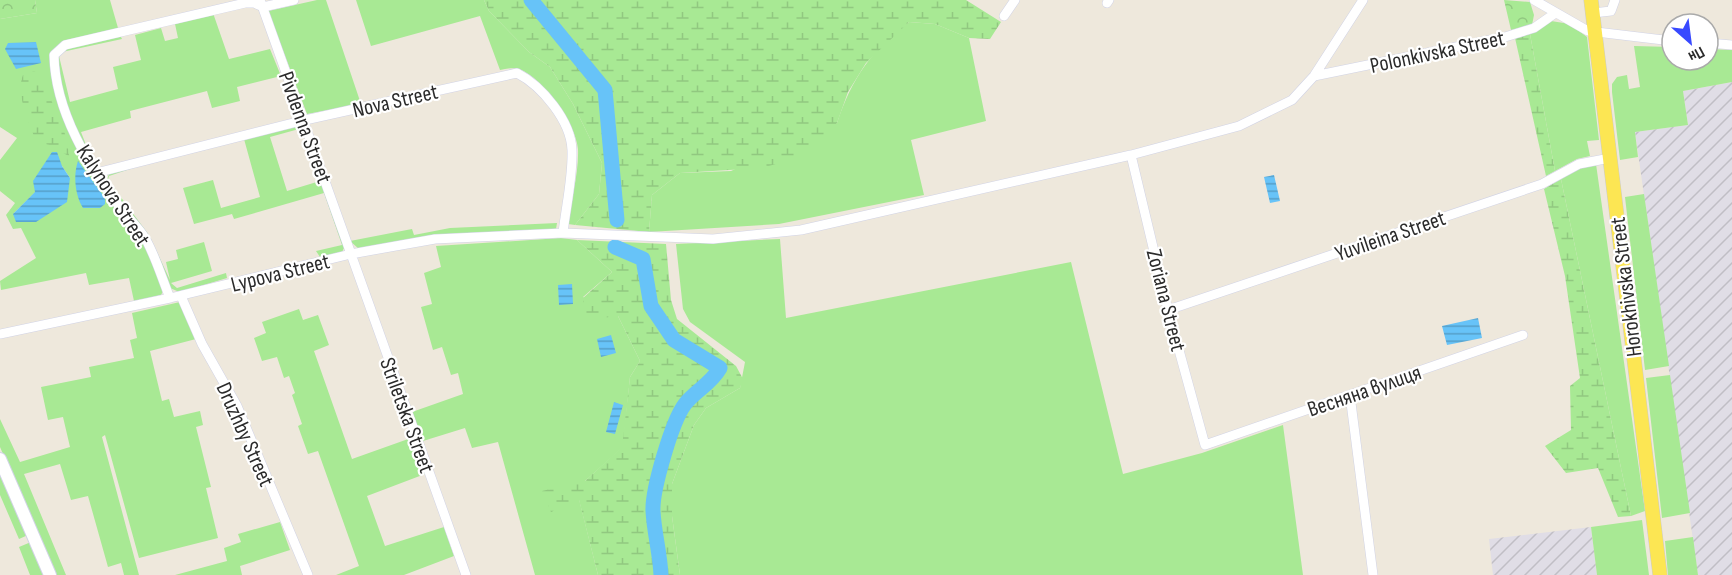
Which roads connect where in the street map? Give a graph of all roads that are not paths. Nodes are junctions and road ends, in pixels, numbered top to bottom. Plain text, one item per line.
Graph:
1 (294, 0) edge
2 (1015, 0) edge
3 (1363, 0) edge
4 (1534, 0) edge
5 (1615, 0) edge
6 (262, 4) edge
7 (1592, 6) edge
8 (1554, 14) junction
9 (1004, 16) dead end
10 (1595, 32) junction
11 (1660, 40) edge
12 (1314, 76) junction
13 (304, 120) junction
14 (1131, 155) junction
15 (1610, 158) junction
16 (96, 173) junction
17 (562, 233) junction
18 (351, 254) junction
19 (181, 296) junction
20 (170, 298) junction
21 (1168, 310) junction
22 (0, 334) edge
23 (1523, 335) dead end
24 (1350, 395) junction
25 (1205, 445) joint
26 (0, 459) edge
27 (50, 575) edge
28 (308, 575) edge
29 (466, 575) edge
30 (1373, 575) edge
31 (1660, 575) edge

1 - 6 street, Kalynova Street
2 - 9 street
3 - 12 street, Lypova Street
4 - 8 street
5 - 7 street
6 - 13 street, Pivdenna Street
6 - 16 street, Kalynova Street
7 - 10 main road, Horokhivska Street
8 - 10 street
8 - 12 street, Polonkivska Street
10 - 11 street
10 - 15 main road, Horokhivska Street
12 - 14 street, Lypova Street
13 - 16 street, Nova Street
13 - 17 street, Nova Street
13 - 18 street, Pivdenna Street
14 - 17 street, Lypova Street
14 - 21 street, Zoriana Street
15 - 21 street, Yuvileina Street
15 - 31 main road, Horokhivska Street
16 - 20 street, Kalynova Street
17 - 18 street, Lypova Street
18 - 19 street, Lypova Street
18 - 29 street, Striletska Street
19 - 20 street, Lypova Street
19 - 28 street, Druzhby Street
20 - 22 street, Lypova Street
21 - 25 street, Zoriana Street
23 - 24 street, Весняна вулиця
24 - 25 street, Весняна вулиця
24 - 30 street
26 - 27 main road

